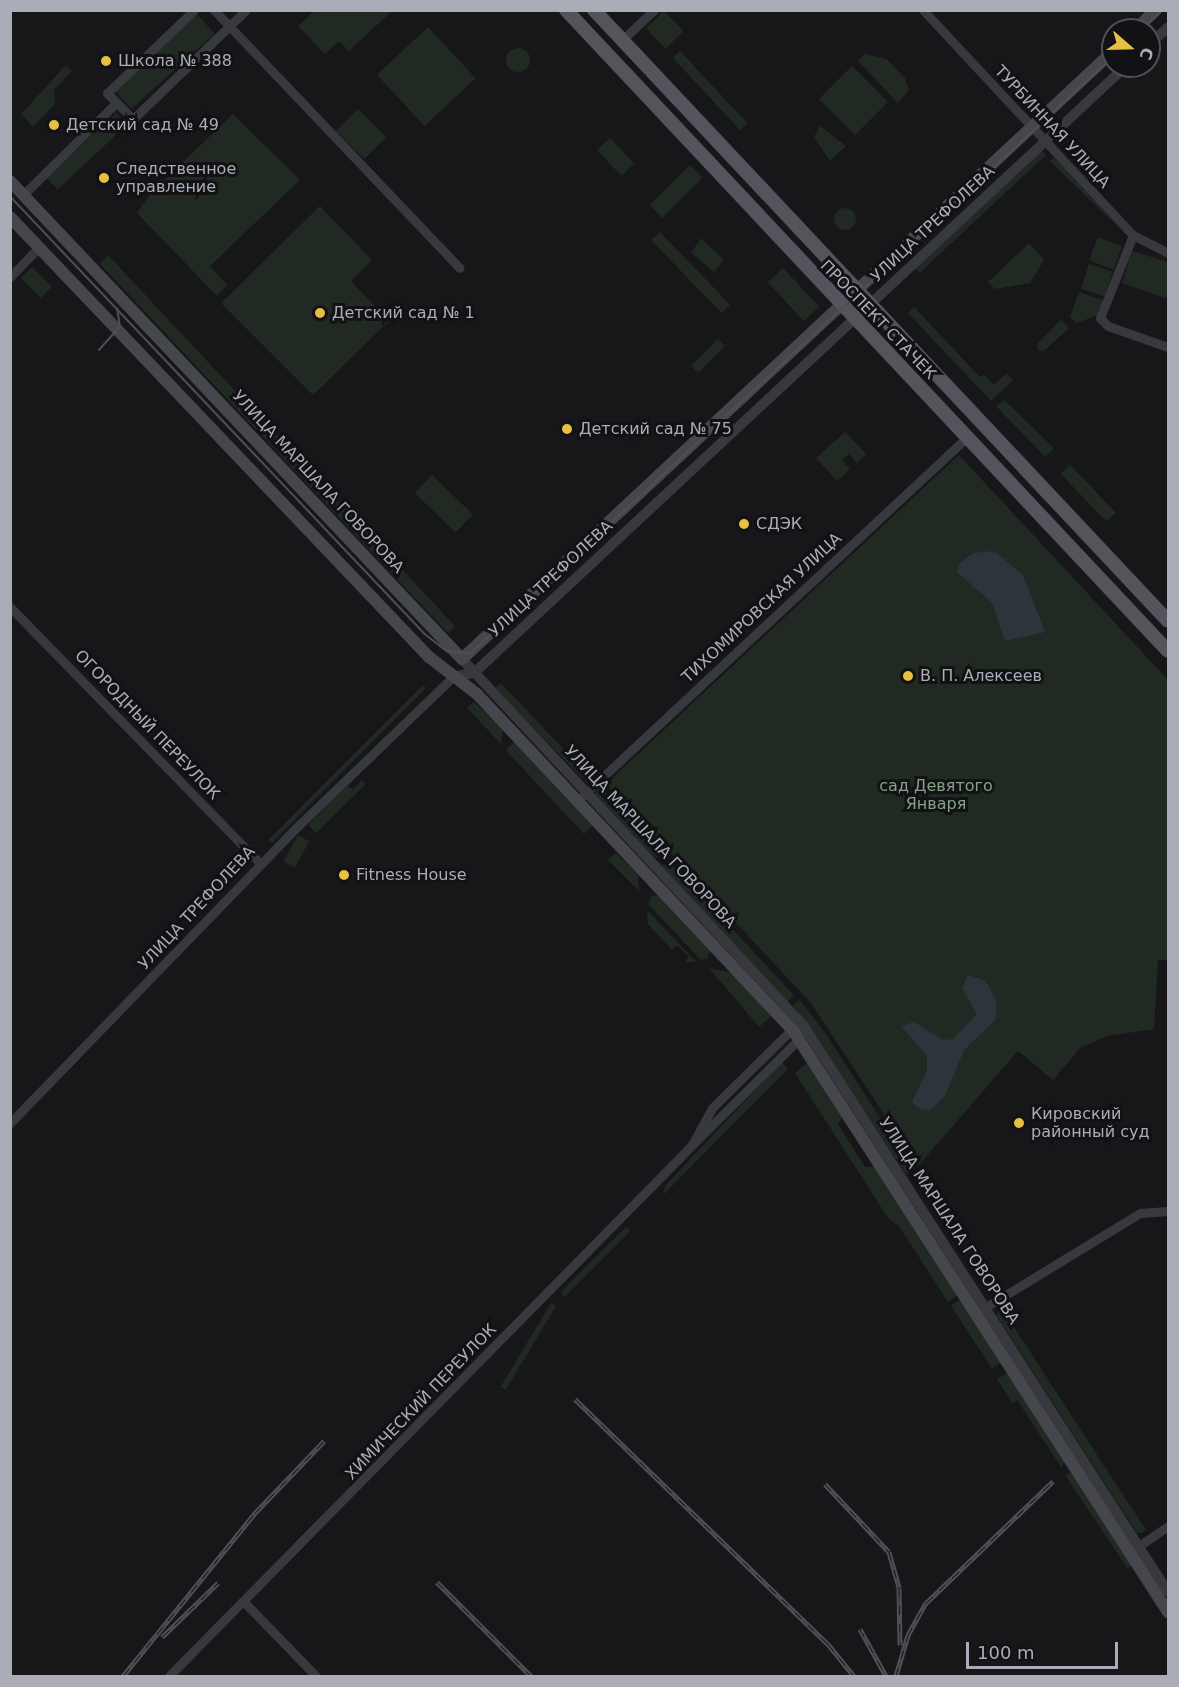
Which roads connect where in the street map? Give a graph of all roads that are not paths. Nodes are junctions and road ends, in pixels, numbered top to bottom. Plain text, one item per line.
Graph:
1 (194, 10) edge
2 (214, 10) edge
3 (246, 10) edge
4 (566, 10) edge
5 (594, 10) edge
6 (654, 10) edge
7 (923, 10) edge
8 (230, 26) junction
9 (622, 40) junction
10 (1101, 62) edge
11 (1113, 78) edge
12 (116, 102) junction
13 (1031, 127) junction
14 (1045, 142) junction
15 (10, 181) edge
16 (23, 195) junction
17 (10, 217) edge
18 (1133, 235) junction
19 (39, 247) junction
20 (1168, 253) edge
21 (460, 268) dead end
22 (10, 277) edge
23 (856, 291) junction
24 (840, 306) junction
25 (870, 306) junction
26 (854, 321) junction
27 (1168, 347) edge
28 (966, 438) junction
29 (10, 608) edge
30 (1168, 621) edge
31 (1168, 651) edge
32 (462, 659) junction
33 (474, 673) junction
34 (453, 677) junction
35 (581, 797) junction
36 (261, 864) junction
37 (798, 1031) junction
38 (10, 1124) edge
39 (1168, 1211) edge
40 (981, 1310) junction
41 (1168, 1526) edge
42 (1135, 1549) junction
43 (1168, 1592) edge
44 (244, 1602) junction
45 (1168, 1612) edge
46 (169, 1677) edge
47 (316, 1677) edge

1 - 12 street
2 - 8 street
3 - 8 street
4 - 24 main road, ПРОСПЕКТ СТАЧЕК
5 - 9 main road, ПРОСПЕКТ СТАЧЕК
6 - 9 street
7 - 13 street, ТУРБИННАЯ УЛИЦА
8 - 12 street
8 - 21 street
9 - 23 main road, ПРОСПЕКТ СТАЧЕК
10 - 13 main road, УЛИЦА ТРЕФОЛЕВА
11 - 14 street, УЛИЦА ТРЕФОЛЕВА
12 - 16 street
13 - 14 street, ТУРБИННАЯ УЛИЦА
13 - 23 main road, УЛИЦА ТРЕФОЛЕВА
14 - 18 street, ТУРБИННАЯ УЛИЦА
14 - 25 street, УЛИЦА ТРЕФОЛЕВА
15 - 16 main road, УЛИЦА МАРШАЛА ГОВОРОВА
16 - 32 main road, УЛИЦА МАРШАЛА ГОВОРОВА
17 - 19 main road, УЛИЦА МАРШАЛА ГОВОРОВА
18 - 20 street, ТУРБИННАЯ УЛИЦА
18 - 27 street
19 - 22 street
19 - 34 main road, УЛИЦА МАРШАЛА ГОВОРОВА
23 - 24 main road, УЛИЦА ТРЕФОЛЕВА
23 - 25 main road, ПРОСПЕКТ СТАЧЕК
24 - 26 main road, ПРОСПЕКТ СТАЧЕК
24 - 32 main road, УЛИЦА ТРЕФОЛЕВА
25 - 26 street, УЛИЦА ТРЕФОЛЕВА
25 - 30 main road, ПРОСПЕКТ СТАЧЕК
26 - 28 main road, ПРОСПЕКТ СТАЧЕК
26 - 33 street, УЛИЦА ТРЕФОЛЕВА
28 - 31 main road, ПРОСПЕКТ СТАЧЕК
28 - 35 street, ТИХОМИРОВСКАЯ УЛИЦА
29 - 36 street, ОГОРОДНЫЙ ПЕРЕУЛОК
32 - 33 street, УЛИЦА МАРШАЛА ГОВОРОВА
33 - 34 street
33 - 35 street, УЛИЦА МАРШАЛА ГОВОРОВА
34 - 35 main road, УЛИЦА МАРШАЛА ГОВОРОВА
34 - 36 street, УЛИЦА ТРЕФОЛЕВА
35 - 37 main road, УЛИЦА МАРШАЛА ГОВОРОВА
36 - 38 street, УЛИЦА ТРЕФОЛЕВА
37 - 40 main road, УЛИЦА МАРШАЛА ГОВОРОВА
37 - 44 street, ХИМИЧЕСКИЙ ПЕРЕУЛОК
39 - 40 street
40 - 42 main road, УЛИЦА МАРШАЛА ГОВОРОВА
41 - 42 street
42 - 43 street, УЛИЦА МАРШАЛА ГОВОРОВА
42 - 45 main road, УЛИЦА МАРШАЛА ГОВОРОВА
44 - 46 street, ХИМИЧЕСКИЙ ПЕРЕУЛОК
44 - 47 street

